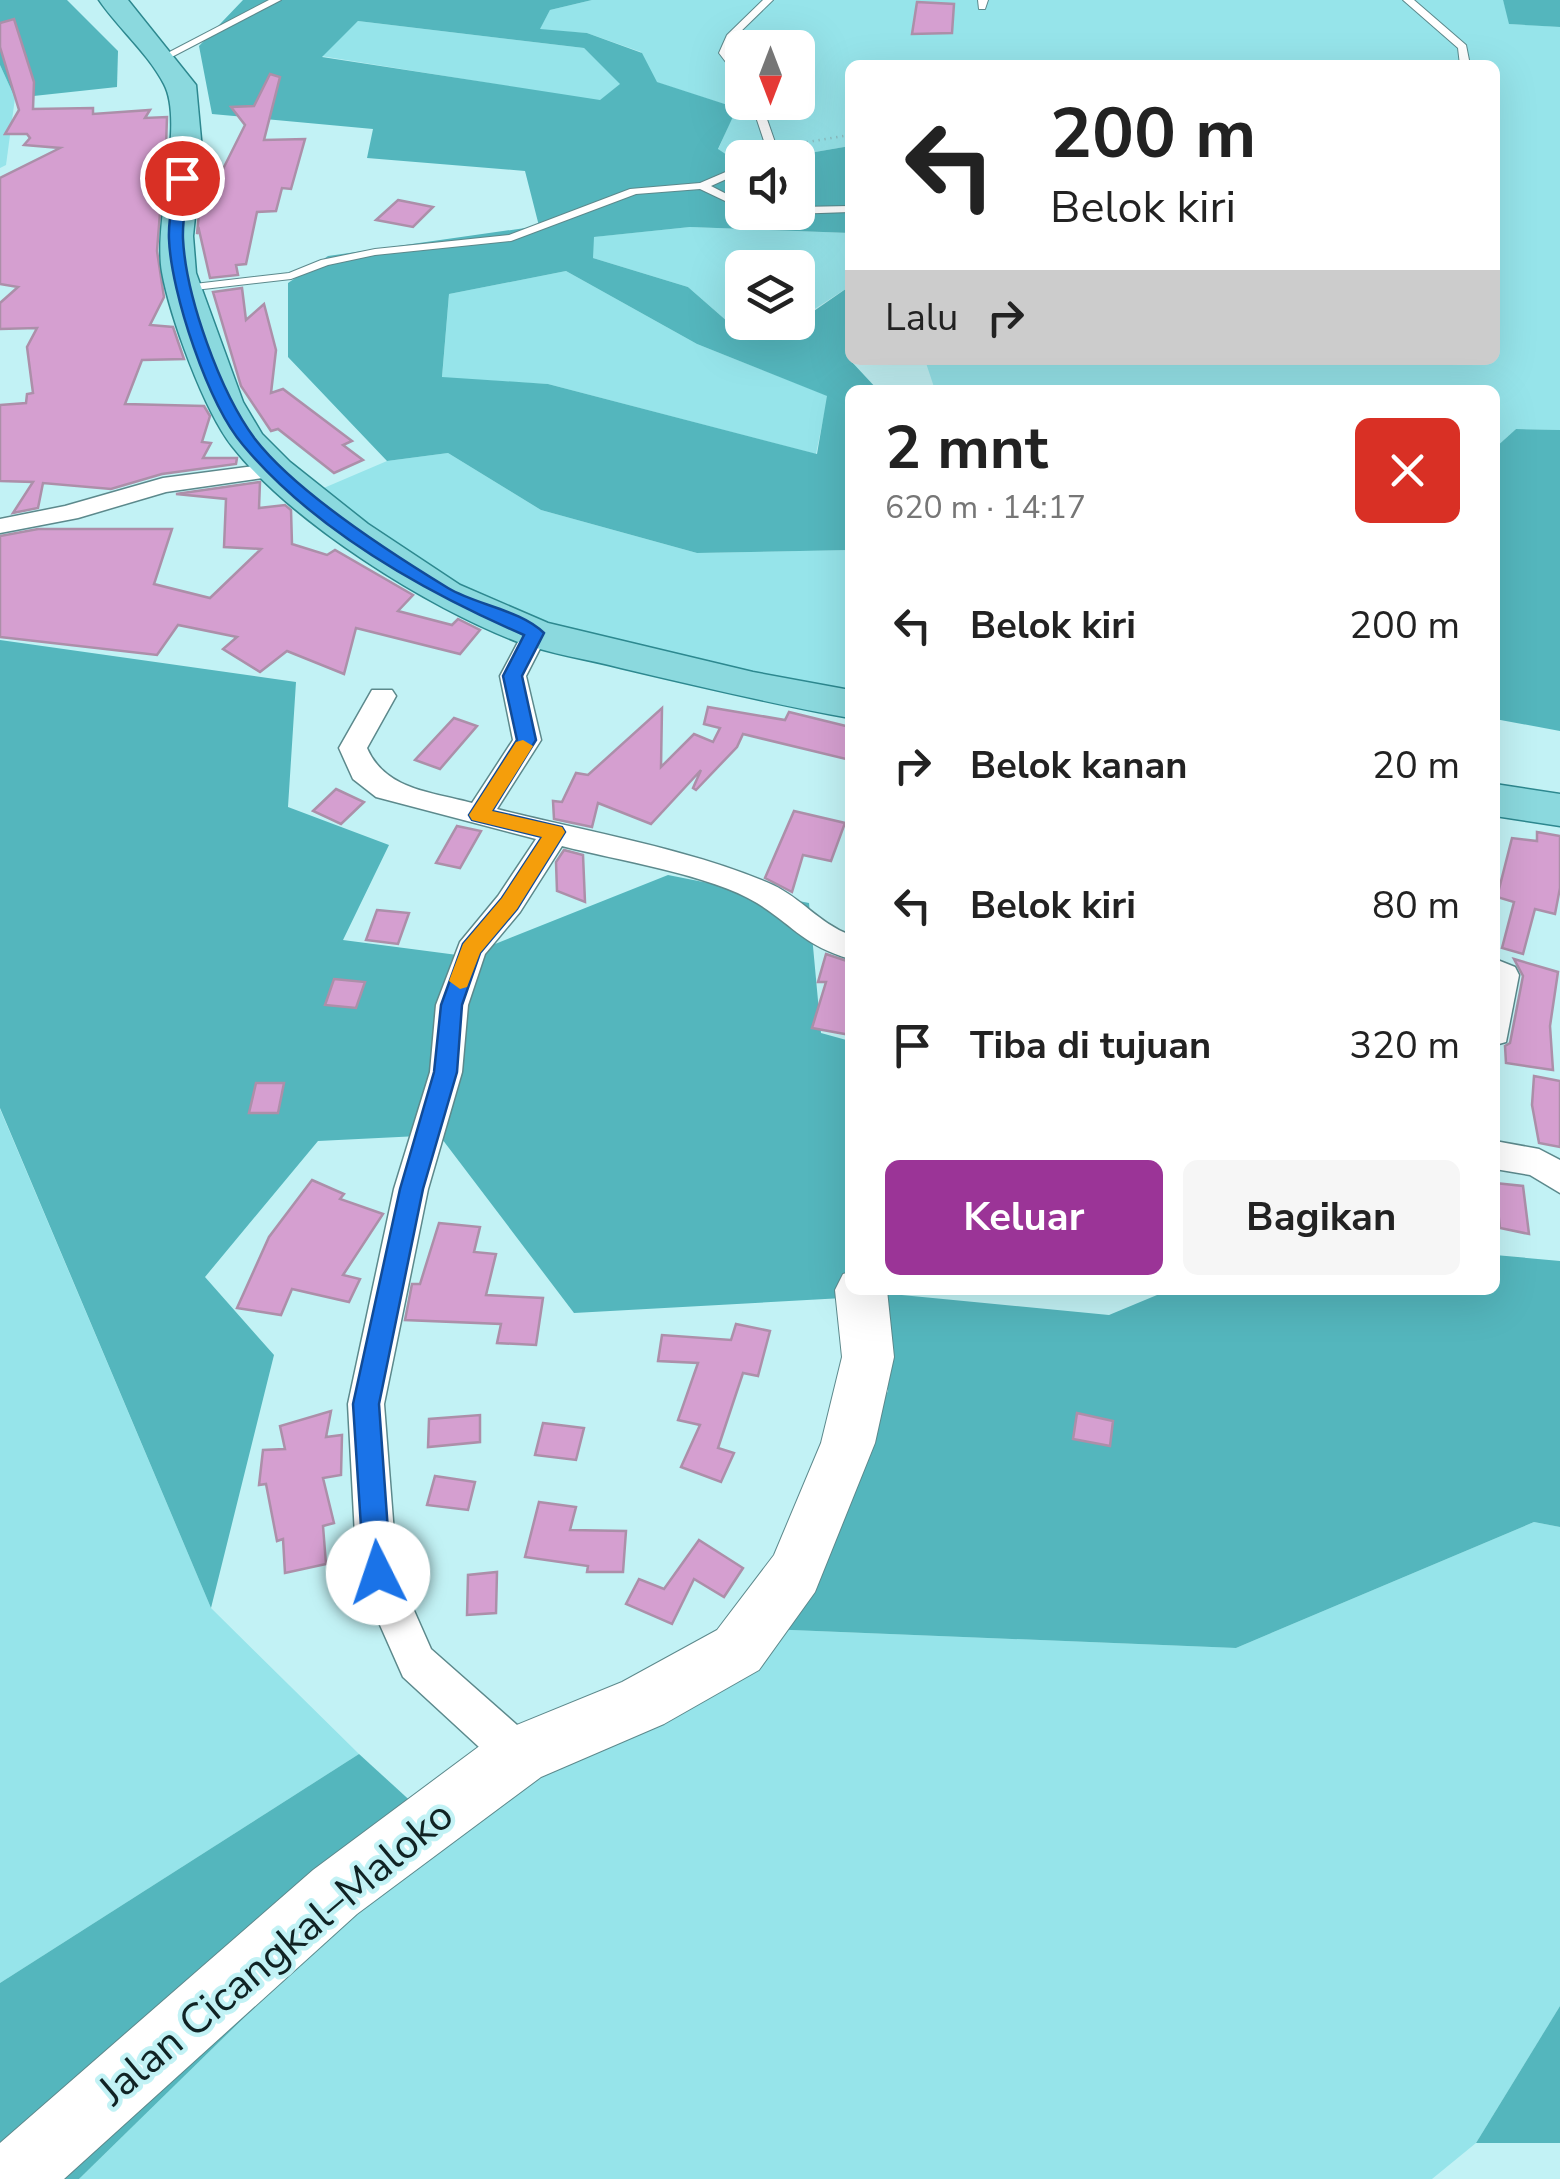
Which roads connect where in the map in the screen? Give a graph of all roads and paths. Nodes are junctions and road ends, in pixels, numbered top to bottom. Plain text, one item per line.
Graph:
1 (112, 0) edge
2 (276, 0) edge
3 (768, 0) edge
4 (1408, 0) edge
5 (737, 30) edge
6 (163, 58) junction
7 (1464, 60) edge
8 (845, 135) edge
9 (815, 140) edge
10 (725, 176) edge
11 (702, 186) junction
12 (725, 198) edge
13 (845, 209) edge
14 (815, 210) edge
15 (186, 288) junction
16 (276, 470) junction
17 (0, 526) edge
18 (535, 633) junction
19 (382, 696) dead end
20 (845, 703) edge
21 (1500, 801) edge
22 (1560, 810) edge
23 (479, 815) junction
24 (555, 832) junction
25 (845, 946) edge
26 (1500, 973) edge
27 (1500, 1001) edge
28 (1500, 1156) edge
29 (1560, 1179) edge
30 (862, 1295) edge
31 (519, 1754) junction
32 (12, 2179) edge

1 - 6 main road
2 - 6 lane
3 - 5 lane
4 - 7 lane
6 - 15 main road
8 - 9 path
10 - 11 lane
11 - 12 lane
11 - 15 lane
13 - 14 lane
15 - 16 main road
16 - 17 street
16 - 18 main road
18 - 20 main road
18 - 23 street
19 - 23 street
21 - 22 main road
23 - 24 street
24 - 25 street
24 - 31 street
26 - 27 street
28 - 29 street
30 - 31 street, Jalan Cicangkal–Maloko
31 - 32 street, Jalan Cicangkal–Maloko

